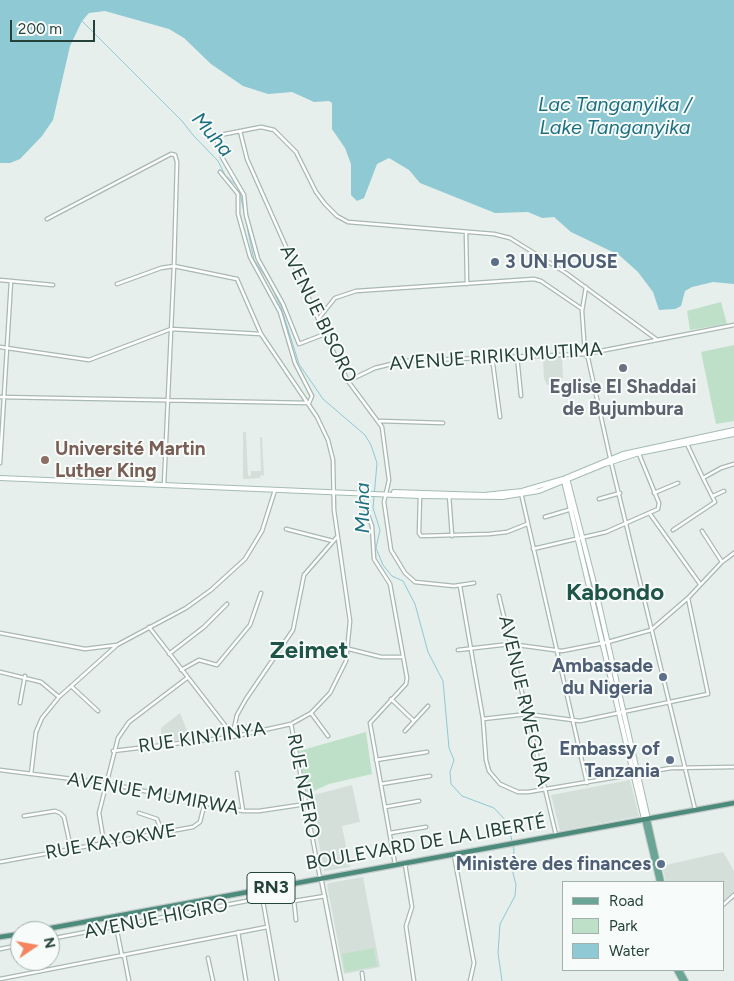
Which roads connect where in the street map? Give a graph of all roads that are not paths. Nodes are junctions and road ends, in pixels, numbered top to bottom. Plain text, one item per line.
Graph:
1 (240, 131) junction
2 (220, 172) dead end
3 (46, 219) dead end
4 (466, 233) junction
5 (174, 266) junction
6 (0, 280) edge
7 (11, 281) junction
8 (118, 284) dead end
9 (467, 284) junction
10 (53, 286) dead end
11 (586, 287) junction
12 (582, 309) junction
13 (318, 319) junction
14 (734, 326) edge
15 (171, 329) junction
16 (261, 334) junction
17 (325, 334) junction
18 (656, 339) junction
19 (0, 346) edge
20 (7, 348) junction
21 (585, 354) junction
22 (517, 356) junction
23 (492, 357) junction
24 (348, 381) junction
25 (521, 396) dead end
26 (0, 397) edge
27 (4, 398) junction
28 (168, 401) junction
29 (309, 403) junction
30 (500, 417) dead end
31 (380, 421) junction
32 (443, 422) dead end
33 (734, 432) edge
34 (686, 442) junction
35 (639, 452) junction
36 (610, 460) junction
37 (0, 463) edge
38 (734, 464) edge
39 (0, 478) edge
40 (703, 478) junction
41 (566, 480) junction
42 (678, 483) dead end
43 (164, 485) junction
44 (275, 490) junction
45 (724, 491) dead end
46 (333, 492) junction
47 (342, 492) junction
48 (371, 493) junction
49 (386, 493) junction
50 (521, 493) junction
51 (620, 493) junction
52 (654, 493) junction
53 (360, 494) junction
54 (420, 495) junction
55 (449, 495) junction
56 (713, 496) junction
57 (599, 499) dead end
58 (574, 509) junction
59 (650, 514) junction
60 (545, 517) dead end
61 (528, 524) junction
62 (627, 524) junction
63 (286, 529) dead end
64 (673, 530) dead end
65 (702, 531) dead end
66 (452, 536) junction
67 (337, 537) junction
68 (581, 539) junction
69 (333, 541) junction
70 (533, 550) junction
71 (734, 552) edge
72 (722, 562) junction
73 (474, 584) dead end
74 (700, 585) junction
75 (460, 586) junction
76 (261, 593) dead end
77 (499, 596) dead end
78 (688, 598) junction
79 (228, 604) dead end
80 (149, 627) junction
81 (651, 630) junction
82 (0, 633) edge
83 (606, 643) junction
84 (510, 644) junction
85 (117, 645) junction
86 (349, 649) junction
87 (470, 649) junction
88 (458, 650) dead end
89 (557, 652) junction
90 (169, 654) junction
91 (403, 656) junction
92 (181, 670) junction
93 (0, 672) edge
94 (25, 676) junction
95 (187, 678) junction
96 (71, 686) junction
97 (59, 698) junction
98 (391, 699) junction
99 (669, 702) junction
100 (20, 703) dead end
101 (428, 706) dead end
102 (98, 711) dead end
103 (621, 712) junction
104 (311, 713) junction
105 (527, 714) junction
106 (483, 719) junction
107 (414, 721) junction
108 (573, 721) junction
109 (291, 724) junction
110 (405, 731) dead end
111 (231, 735) junction
112 (328, 736) dead end
113 (114, 751) junction
114 (427, 752) dead end
115 (376, 760) junction
116 (684, 767) junction
117 (734, 767) edge
118 (0, 770) edge
119 (237, 773) dead end
120 (31, 774) junction
121 (636, 774) junction
122 (430, 776) dead end
123 (587, 782) junction
124 (105, 783) junction
125 (380, 784) junction
126 (545, 791) junction
127 (419, 801) dead end
128 (205, 802) junction
129 (734, 803) edge
130 (306, 804) junction
131 (385, 807) junction
132 (694, 809) junction
133 (243, 811) junction
134 (139, 813) dead end
135 (24, 816) dead end
136 (646, 819) junction
137 (426, 827) dead end
138 (162, 832) junction
139 (390, 833) junction
140 (556, 835) junction
141 (104, 843) junction
142 (71, 850) junction
143 (454, 854) junction
144 (0, 862) edge
145 (404, 862) junction
146 (395, 864) junction
147 (320, 878) junction
148 (660, 881) edge
149 (261, 890) junction
150 (734, 895) edge
151 (325, 896) junction
152 (262, 898) junction
153 (724, 904) edge
154 (296, 920) dead end
155 (60, 926) edge
156 (116, 926) junction
157 (267, 927) junction
158 (238, 932) junction
159 (0, 933) edge
160 (0, 937) edge
161 (60, 937) edge
162 (123, 955) junction
163 (208, 958) dead end
164 (362, 973) dead end
165 (0, 979) edge
166 (129, 981) edge
167 (212, 981) edge
168 (246, 981) edge
169 (277, 981) edge
170 (341, 981) edge
171 (363, 981) edge
172 (414, 981) edge
173 (470, 981) edge

1 - 4 street
1 - 13 street, AVENUE BISORO
1 - 17 street
2 - 29 street
3 - 5 street
4 - 9 street
4 - 11 street
5 - 8 street
5 - 15 street
5 - 16 street
6 - 7 street
7 - 10 street
7 - 20 street
9 - 12 street
9 - 13 street
11 - 12 street
11 - 18 street
12 - 21 street
13 - 17 street, AVENUE BISORO
14 - 18 street, AVENUE RIRIKUMUTIMA
15 - 16 street
15 - 20 street
15 - 28 street
16 - 29 street
17 - 24 street, AVENUE BISORO
18 - 21 street, AVENUE RIRIKUMUTIMA
19 - 20 street
20 - 27 street
21 - 22 street, AVENUE RIRIKUMUTIMA
21 - 36 street
22 - 23 street, AVENUE RIRIKUMUTIMA
22 - 25 street
23 - 24 street, AVENUE RIRIKUMUTIMA
23 - 30 street
24 - 31 street, AVENUE BISORO
26 - 27 street
27 - 28 street
27 - 37 street
28 - 29 street
28 - 43 street
29 - 46 street
31 - 32 street
31 - 49 street, AVENUE BISORO
33 - 34 main road
34 - 35 main road
34 - 40 street
35 - 36 main road
35 - 52 street
36 - 41 main road
36 - 51 street
38 - 40 street
39 - 43 main road
40 - 56 street
41 - 50 main road
41 - 58 main road
42 - 52 street
43 - 44 main road
44 - 46 main road
44 - 80 street
45 - 56 street
46 - 47 main road
46 - 67 street
47 - 48 main road
47 - 53 main road
48 - 49 main road
48 - 53 main road
49 - 54 main road
49 - 75 street, AVENUE BISORO
50 - 55 main road
50 - 61 street
51 - 57 street
51 - 62 street
52 - 59 street
53 - 91 street
54 - 55 main road
54 - 66 street
55 - 66 street
56 - 64 street
58 - 60 street
58 - 68 main road
59 - 62 street
59 - 74 street
61 - 66 street
61 - 70 street
62 - 68 street
62 - 81 street
63 - 69 street
65 - 72 street
67 - 69 street
67 - 86 street
68 - 70 street
68 - 83 main road
69 - 111 street
70 - 89 street
71 - 72 street
72 - 74 street
73 - 75 street, AVENUE BISORO
74 - 78 street
75 - 87 street
76 - 92 street
77 - 84 street, AVENUE RWEGURA
78 - 81 street
78 - 99 street
79 - 90 street
80 - 85 street
80 - 90 street
81 - 83 street
81 - 99 street
82 - 85 street
83 - 89 street
83 - 103 main road
84 - 87 street
84 - 89 street
84 - 105 street, AVENUE RWEGURA
85 - 96 street
86 - 91 street
86 - 104 street
87 - 88 street
87 - 106 street
89 - 108 street
90 - 92 street
91 - 98 street
92 - 95 street
93 - 94 street
94 - 97 street
94 - 100 street
95 - 111 street
95 - 113 street
96 - 97 street
96 - 102 street
97 - 120 street
98 - 107 street
98 - 115 street
99 - 103 street
99 - 116 street
101 - 107 street
103 - 108 street
103 - 121 main road
104 - 109 street, RUE KINYINYA
104 - 112 street
105 - 106 street
105 - 108 street
105 - 126 street, AVENUE RWEGURA
106 - 126 street
107 - 110 street
108 - 123 street
109 - 111 street, RUE KINYINYA
109 - 130 street, RUE NZERO
111 - 113 street, RUE KINYINYA
113 - 124 street
114 - 115 street
115 - 125 street
116 - 117 street
116 - 121 street
116 - 132 street
118 - 120 street, AVENUE MUMIRWA
119 - 133 street
120 - 124 street, AVENUE MUMIRWA
121 - 123 street
121 - 136 main road
122 - 125 street
123 - 126 street
124 - 128 street, AVENUE MUMIRWA
124 - 141 street
125 - 131 street
126 - 140 street, AVENUE RWEGURA
127 - 131 street
128 - 133 street, AVENUE MUMIRWA
128 - 138 street, RUE KAYOKWE
129 - 132 highway, BOULEVARD DE LA LIBERTÉ / RN3
130 - 133 street, AVENUE MUMIRWA
130 - 147 street, RUE NZERO
131 - 139 street
132 - 136 highway, BOULEVARD DE LA LIBERTÉ / RN3
134 - 138 street
135 - 142 street
136 - 140 highway, BOULEVARD DE LA LIBERTÉ / RN3
136 - 148 main road
137 - 139 street
138 - 141 street, RUE KAYOKWE
139 - 146 street
140 - 143 highway, BOULEVARD DE LA LIBERTÉ / RN3
141 - 142 street, RUE KAYOKWE
142 - 144 street, RUE KAYOKWE
143 - 145 highway, BOULEVARD DE LA LIBERTÉ / RN3
143 - 173 street
145 - 146 highway, BOULEVARD DE LA LIBERTÉ / RN3
145 - 172 street
146 - 147 highway, BOULEVARD DE LA LIBERTÉ / RN3
147 - 149 highway, BOULEVARD DE LA LIBERTÉ / RN3
147 - 151 street
149 - 152 street
149 - 155 highway, BOULEVARD DE LA LIBERTÉ / RN3
150 - 153 street
151 - 154 street
151 - 170 street
152 - 156 street, AVENUE HIGIRO
152 - 157 street
156 - 161 street, AVENUE HIGIRO
156 - 162 street
157 - 158 street
157 - 169 street
158 - 162 street
158 - 168 street
159 - 160 street
162 - 165 street
162 - 166 street
163 - 167 street
164 - 171 street

